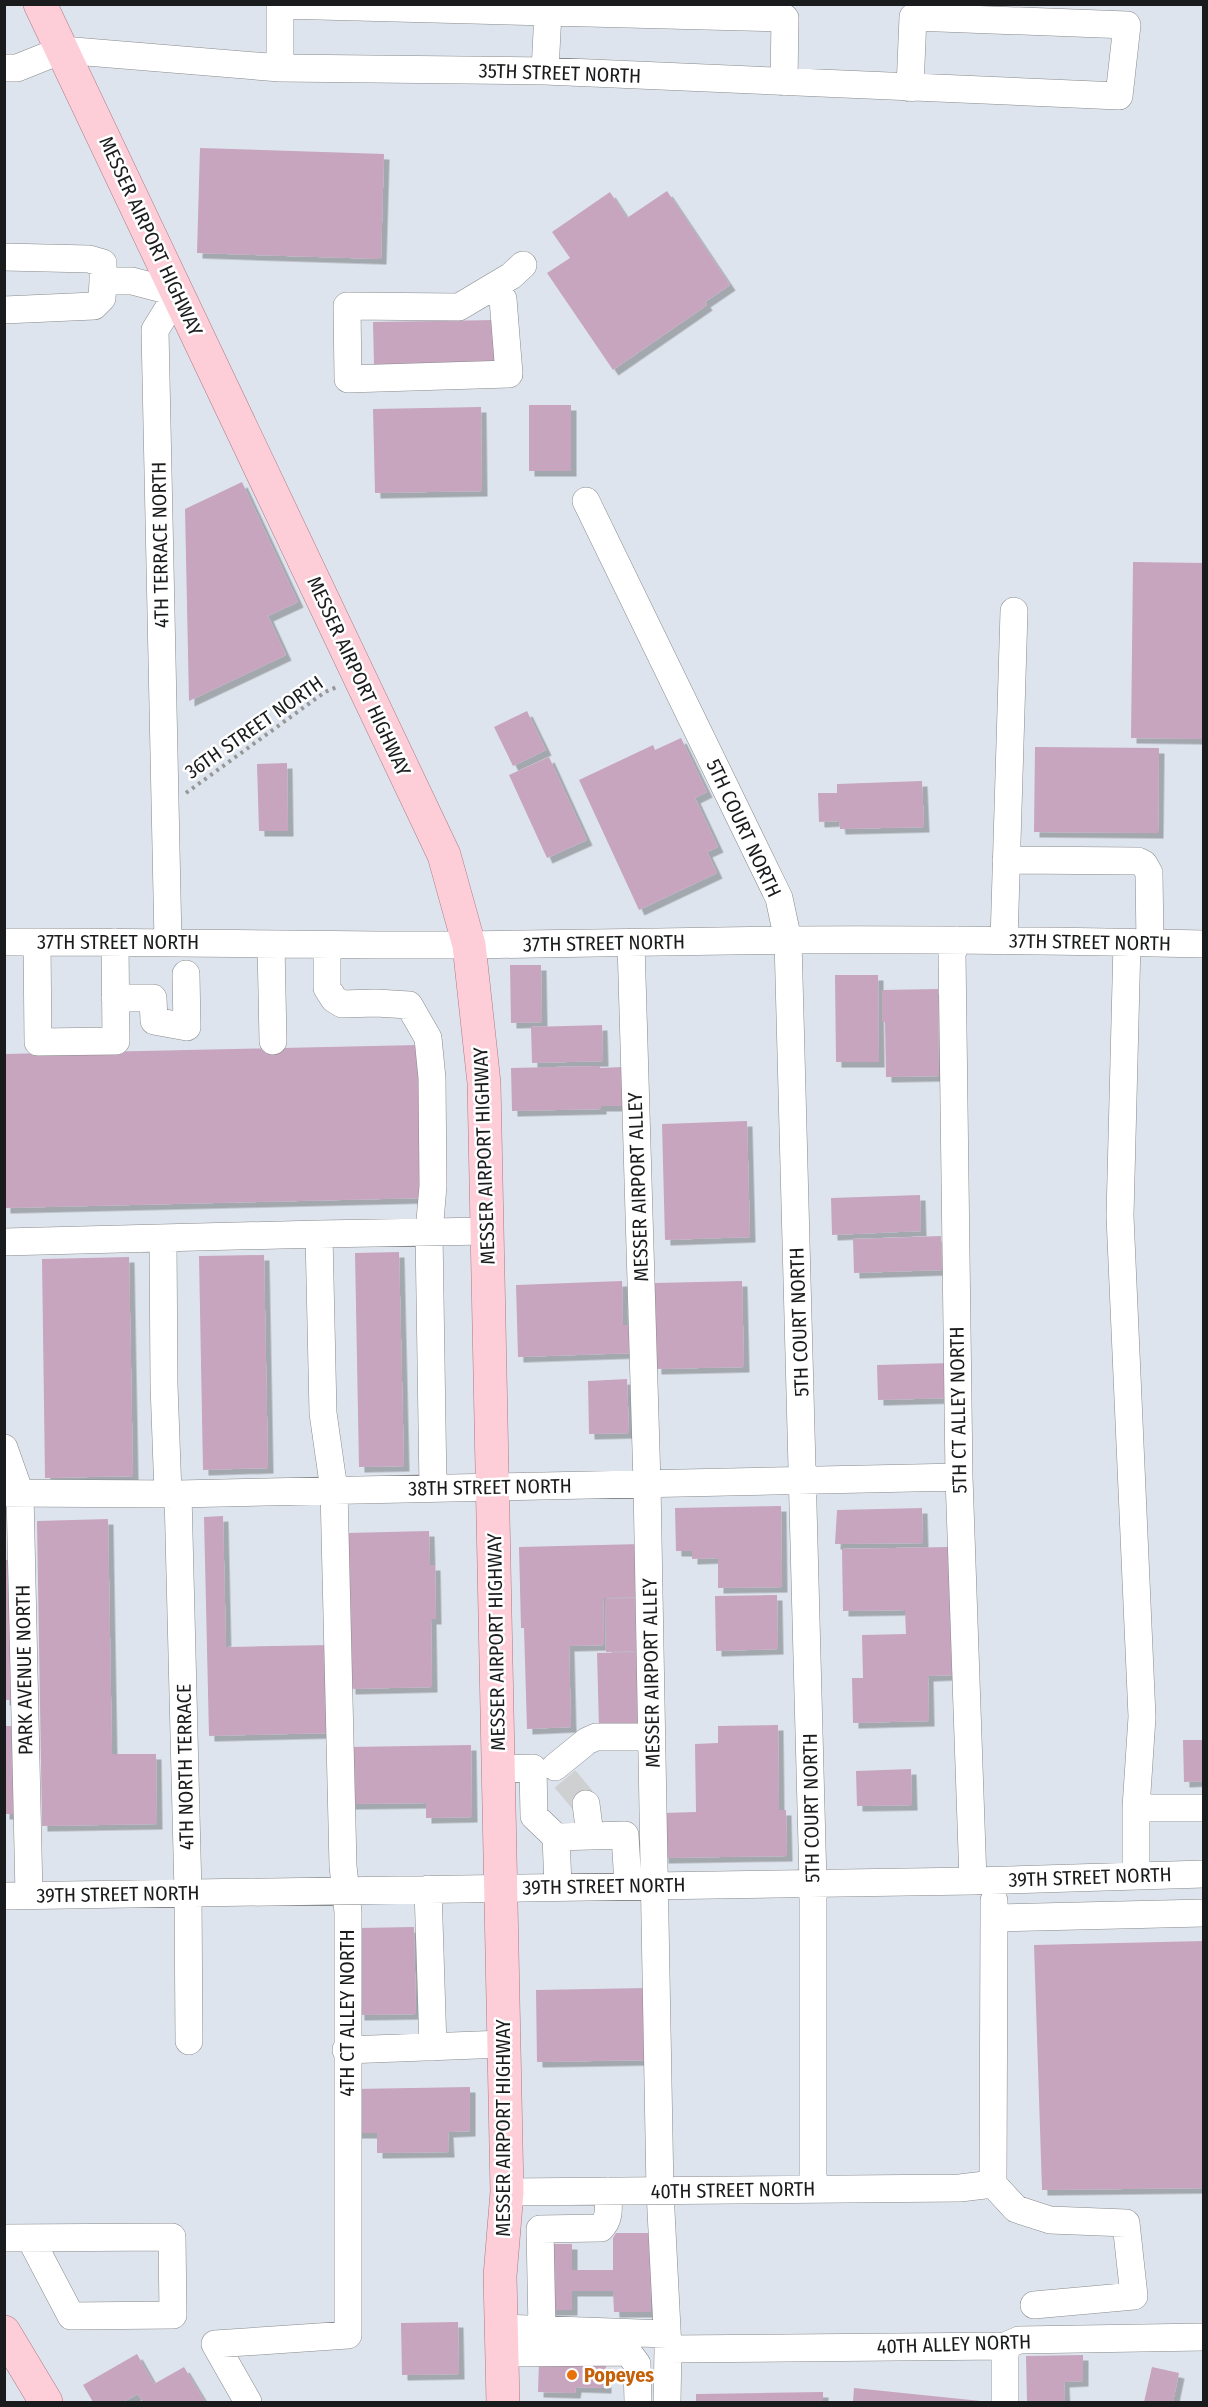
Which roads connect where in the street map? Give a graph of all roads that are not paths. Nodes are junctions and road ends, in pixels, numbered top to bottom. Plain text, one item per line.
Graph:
1 (40, 4) edge
2 (280, 5) edge
3 (548, 12) junction
4 (62, 50) junction
5 (4, 68) edge
6 (280, 68) junction
7 (545, 71) junction
8 (784, 82) junction
9 (910, 88) junction
10 (4, 257) edge
11 (523, 265) dead end
12 (103, 281) junction
13 (495, 285) junction
14 (178, 293) junction
15 (4, 310) edge
16 (586, 501) dead end
17 (1014, 611) dead end
18 (1006, 860) junction
19 (788, 940) junction
20 (957, 940) junction
21 (1004, 941) junction
22 (4, 942) edge
23 (37, 942) junction
24 (115, 942) junction
25 (168, 942) junction
26 (631, 943) junction
27 (1138, 943) junction
28 (271, 944) junction
29 (1203, 944) edge
30 (327, 945) junction
31 (469, 945) junction
32 (186, 974) dead end
33 (115, 998) junction
34 (273, 1041) dead end
35 (487, 1231) junction
36 (429, 1232) junction
37 (319, 1234) junction
38 (163, 1239) junction
39 (4, 1242) edge
40 (4, 1448) edge
41 (959, 1477) junction
42 (803, 1480) junction
43 (647, 1484) junction
44 (492, 1487) junction
45 (433, 1488) junction
46 (334, 1490) junction
47 (12, 1493) edge
48 (173, 1494) junction
49 (652, 1737) junction
50 (499, 1769) junction
51 (551, 1777) junction
52 (1136, 1808) junction
53 (1203, 1808) edge
54 (556, 1837) junction
55 (1203, 1874) edge
56 (1140, 1875) junction
57 (983, 1880) junction
58 (813, 1883) junction
59 (655, 1884) junction
60 (628, 1885) junction
61 (558, 1886) junction
62 (502, 1887) junction
63 (428, 1889) junction
64 (345, 1890) junction
65 (188, 1893) junction
66 (17, 1896) edge
67 (1203, 1913) edge
68 (1145, 1914) junction
69 (994, 1918) junction
70 (189, 2041) dead end
71 (504, 2044) junction
72 (433, 2047) junction
73 (346, 2050) junction
74 (993, 2184) junction
75 (813, 2189) junction
76 (660, 2191) junction
77 (507, 2192) junction
78 (608, 2192) junction
79 (17, 2238) edge
80 (540, 2255) junction
81 (501, 2266) junction
82 (1034, 2305) dead end
83 (542, 2329) junction
84 (4, 2332) edge
85 (1203, 2337) edge
86 (502, 2340) junction
87 (668, 2342) junction
88 (1005, 2346) junction
89 (46, 2403) edge
90 (248, 2403) edge
91 (481, 2403) edge
92 (503, 2403) edge
93 (638, 2403) edge
94 (667, 2403) edge
95 (1005, 2403) edge

1 - 4 main road, MESSER AIRPORT HIGHWAY
2 - 3 street
2 - 6 street
3 - 7 street
3 - 8 street
4 - 5 street, 35TH STREET NORTH
4 - 6 street, 35TH STREET NORTH
4 - 14 main road, MESSER AIRPORT HIGHWAY
6 - 7 street, 35TH STREET NORTH
7 - 8 street, 35TH STREET NORTH
8 - 9 street, 35TH STREET NORTH
9 - 9 street, 35TH STREET NORTH
10 - 12 street
11 - 13 street
12 - 14 street
12 - 15 street
13 - 13 street
14 - 25 street, 4TH TERRACE NORTH
14 - 31 main road, MESSER AIRPORT HIGHWAY
16 - 19 street, 5TH COURT NORTH
17 - 18 street
18 - 21 street
18 - 27 street
19 - 20 street, 37TH STREET NORTH
19 - 26 street, 37TH STREET NORTH
19 - 42 street, 5TH COURT NORTH
20 - 21 street, 37TH STREET NORTH
20 - 41 street, 5TH CT ALLEY NORTH
21 - 27 street, 37TH STREET NORTH
22 - 23 street, 37TH STREET NORTH
23 - 24 street, 37TH STREET NORTH
23 - 33 street
24 - 25 street, 37TH STREET NORTH
24 - 33 street
25 - 28 street, 37TH STREET NORTH
26 - 31 street, 37TH STREET NORTH
26 - 43 street, MESSER AIRPORT ALLEY
27 - 29 street, 37TH STREET NORTH
27 - 52 street
28 - 30 street, 37TH STREET NORTH
28 - 34 street
30 - 31 street, 37TH STREET NORTH
30 - 36 street
31 - 35 main road, MESSER AIRPORT HIGHWAY
32 - 33 street
35 - 36 street
35 - 44 main road, MESSER AIRPORT HIGHWAY
36 - 37 street
36 - 45 street
37 - 38 street
37 - 46 street, 4TH CT ALLEY NORTH
38 - 39 street
38 - 48 street, 4TH NORTH TERRACE
40 - 47 street, PARK AVENUE NORTH
41 - 42 street, 38TH STREET NORTH
41 - 57 street, 5TH CT ALLEY NORTH
42 - 43 street, 38TH STREET NORTH
42 - 58 street, 5TH COURT NORTH
43 - 44 street, 38TH STREET NORTH
43 - 49 street, MESSER AIRPORT ALLEY
44 - 45 street, 38TH STREET NORTH
44 - 50 main road, MESSER AIRPORT HIGHWAY
45 - 46 street, 38TH STREET NORTH
46 - 48 street, 38TH STREET NORTH
46 - 64 street, 4TH CT ALLEY NORTH
47 - 48 street, 38TH STREET NORTH
47 - 66 street, PARK AVENUE NORTH
48 - 65 street, 4TH NORTH TERRACE
49 - 51 street
49 - 59 street, MESSER AIRPORT ALLEY
50 - 51 street
50 - 62 main road, MESSER AIRPORT HIGHWAY
51 - 54 street
52 - 53 street
52 - 56 street
54 - 60 street
54 - 61 street
55 - 56 street, 39TH STREET NORTH
56 - 57 street, 39TH STREET NORTH
56 - 68 street
57 - 58 street, 39TH STREET NORTH
57 - 69 street, 5TH CT ALLEY NORTH
58 - 59 street, 39TH STREET NORTH
58 - 75 street, 5TH COURT NORTH
59 - 60 street, 39TH STREET NORTH
59 - 76 street, MESSER AIRPORT ALLEY
60 - 61 street, 39TH STREET NORTH
61 - 62 street, 39TH STREET NORTH
62 - 63 street, 39TH STREET NORTH
62 - 71 main road, MESSER AIRPORT HIGHWAY
63 - 64 street, 39TH STREET NORTH
63 - 72 street
64 - 65 street, 39TH STREET NORTH
64 - 73 street, 4TH CT ALLEY NORTH
65 - 66 street, 39TH STREET NORTH
65 - 70 street, 4TH NORTH TERRACE
67 - 68 street
68 - 69 street
69 - 74 street, 5TH CT ALLEY NORTH
71 - 72 street
71 - 77 main road, MESSER AIRPORT HIGHWAY
72 - 73 street
73 - 90 street, 4TH CT ALLEY NORTH
74 - 75 street, 40TH STREET NORTH
74 - 82 street
75 - 76 street, 40TH STREET NORTH
76 - 78 street, 40TH STREET NORTH
76 - 87 street, MESSER AIRPORT ALLEY
77 - 78 street, 40TH STREET NORTH
77 - 81 main road, MESSER AIRPORT HIGHWAY
78 - 80 street
79 - 79 street
80 - 81 street
80 - 83 street
81 - 86 main road, MESSER AIRPORT HIGHWAY
81 - 91 main road
83 - 86 street, 40TH ALLEY NORTH
83 - 87 street, 40TH ALLEY NORTH
84 - 89 main road
85 - 88 street, 40TH ALLEY NORTH
86 - 92 main road, MESSER AIRPORT HIGHWAY
86 - 93 street
87 - 88 street, 40TH ALLEY NORTH
87 - 94 street, MESSER AIRPORT ALLEY
88 - 95 street

